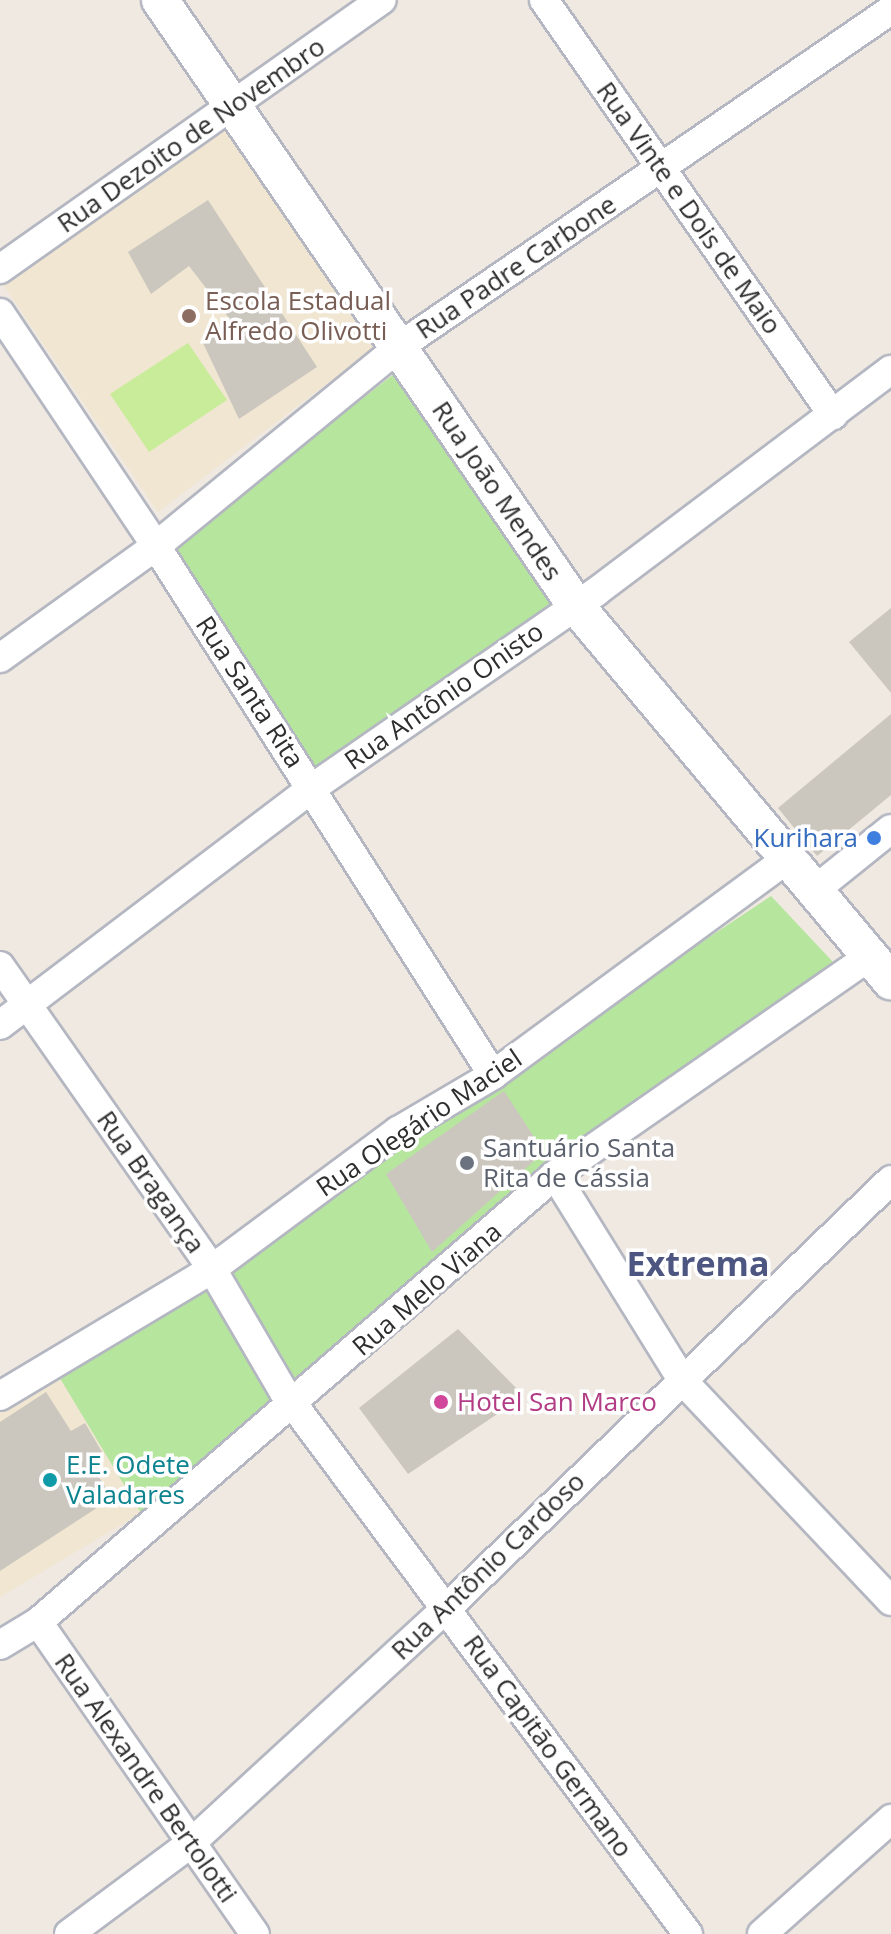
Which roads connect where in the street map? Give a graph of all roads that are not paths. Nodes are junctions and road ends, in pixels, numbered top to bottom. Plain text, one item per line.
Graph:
1 (160, 0) edge
2 (382, 0) edge
3 (544, 0) edge
4 (891, 10) edge
5 (231, 105) junction
6 (662, 168) junction
7 (0, 269) edge
8 (0, 313) edge
9 (400, 346) junction
10 (891, 370) edge
11 (833, 415) junction
12 (156, 546) junction
13 (576, 606) junction
14 (0, 658) edge
15 (312, 788) junction
16 (891, 829) edge
17 (787, 859) junction
18 (815, 890) junction
19 (0, 966) edge
20 (884, 966) edge
21 (30, 1004) junction
22 (0, 1025) edge
23 (493, 1075) junction
24 (555, 1175) junction
25 (891, 1180) edge
26 (212, 1269) junction
27 (682, 1380) junction
28 (0, 1396) edge
29 (294, 1403) junction
30 (891, 1601) edge
31 (448, 1607) junction
32 (38, 1622) junction
33 (0, 1645) edge
34 (891, 1819) edge
35 (191, 1843) junction
36 (69, 1934) edge
37 (255, 1934) edge
38 (688, 1934) edge
39 (762, 1934) edge

1 - 5 street, Rua João Mendes
2 - 5 street, Rua Dezoito de Novembro
3 - 6 street, Rua Vinte e Dois de Maio
4 - 6 street, Rua Padre Carbone
5 - 7 street, Rua Dezoito de Novembro
5 - 9 street, Rua João Mendes
6 - 9 street, Rua Padre Carbone
6 - 11 street, Rua Vinte e Dois de Maio
8 - 12 street, Rua Santa Rita
9 - 12 street, Rua Padre Carbone
9 - 13 street, Rua João Mendes
10 - 11 street, Rua Antônio Onisto
11 - 13 street, Rua Antônio Onisto
12 - 14 street, Rua Padre Carbone
12 - 15 street, Rua Santa Rita
13 - 15 street, Rua Antônio Onisto
13 - 17 street, Rua João Mendes
15 - 21 street, Rua Antônio Onisto
15 - 23 street, Rua Santa Rita
16 - 18 street
17 - 18 street, Rua João Mendes
17 - 23 street, Rua Olegário Maciel
18 - 20 street, Rua João Mendes
19 - 21 street, Rua Bragança
20 - 24 street, Rua Melo Viana
21 - 22 street, Rua Antônio Onisto
21 - 26 street, Rua Bragança
23 - 26 street, Rua Olegário Maciel
24 - 27 street
24 - 29 street, Rua Melo Viana
25 - 27 street, Rua Antônio Cardoso
26 - 28 street, Rua Olegário Maciel
26 - 29 street, Rua Bragança
27 - 30 street
27 - 31 street, Rua Antônio Cardoso
29 - 31 street, Rua Capitão Germano
29 - 32 street, Rua Melo Viana
31 - 35 street, Rua Antônio Cardoso
31 - 38 street, Rua Capitão Germano
32 - 33 street, Rua Melo Viana
32 - 35 street, Rua Alexandre Bertolotti
34 - 39 street
35 - 36 street, Rua Antônio Cardoso
35 - 37 street, Rua Alexandre Bertolotti

